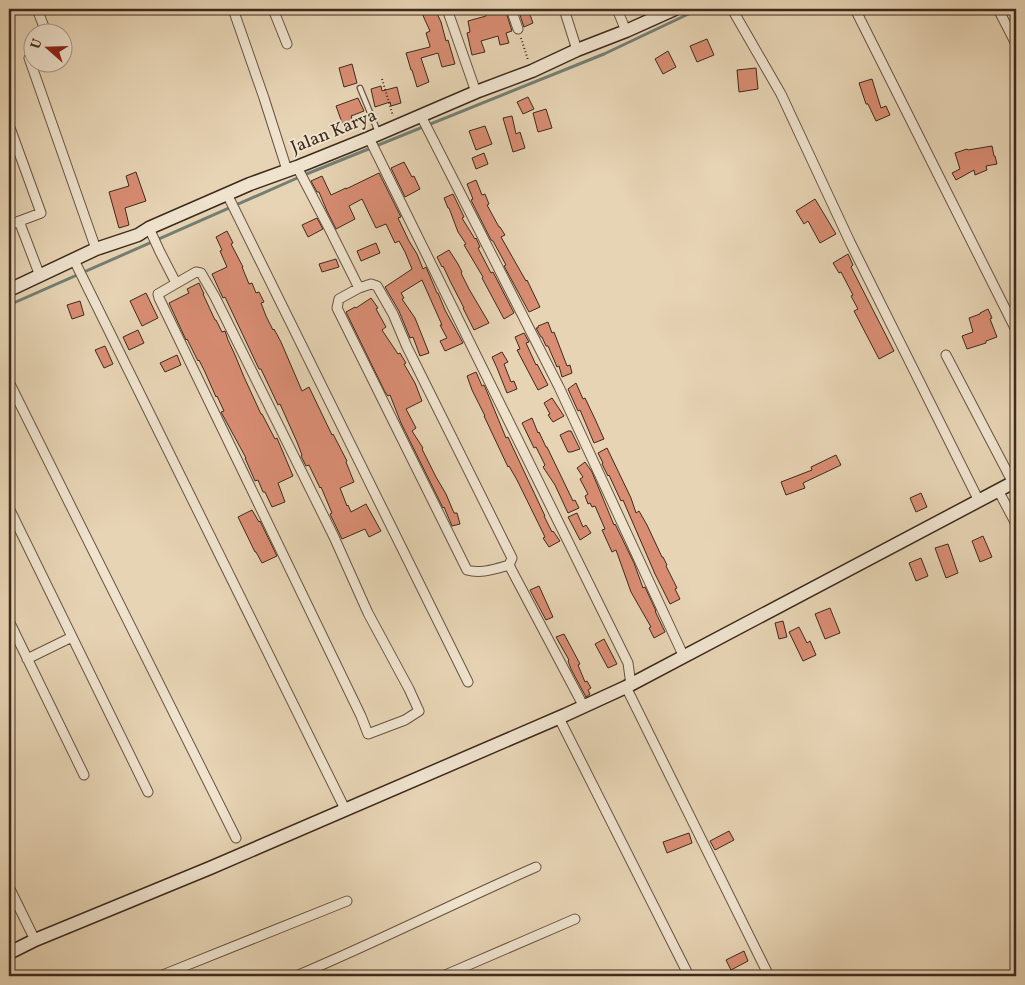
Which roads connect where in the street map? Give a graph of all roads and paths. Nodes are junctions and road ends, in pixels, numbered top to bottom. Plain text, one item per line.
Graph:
1 (37, 9) edge
2 (233, 9) edge
3 (273, 9) edge
4 (447, 9) edge
5 (511, 9) edge
6 (564, 9) edge
7 (617, 9) edge
8 (675, 9) edge
9 (732, 9) edge
10 (855, 9) edge
11 (998, 9) edge
12 (42, 22) edge
13 (518, 29) joint
14 (626, 31) junction
15 (287, 44) dead end
16 (1016, 44) edge
17 (577, 50) junction
18 (532, 70) junction
19 (34, 72) edge
20 (382, 79) dead end
21 (360, 88) dead end
22 (476, 92) junction
23 (422, 119) junction
24 (396, 125) junction
25 (9, 126) edge
26 (373, 138) junction
27 (294, 169) junction
28 (227, 194) junction
29 (19, 221) junction
30 (9, 225) edge
31 (150, 231) junction
32 (96, 249) junction
33 (76, 264) junction
34 (40, 276) junction
35 (176, 283) junction
36 (359, 288) junction
37 (9, 290) edge
38 (1016, 330) edge
39 (946, 355) dead end
40 (9, 382) edge
41 (1014, 482) edge
42 (998, 490) junction
43 (979, 501) junction
44 (9, 508) edge
45 (1016, 524) edge
46 (509, 566) junction
47 (9, 621) edge
48 (72, 637) junction
49 (684, 657) junction
50 (27, 659) junction
51 (468, 682) dead end
52 (628, 686) junction
53 (584, 707) junction
54 (559, 718) junction
55 (84, 775) dead end
56 (148, 792) dead end
57 (345, 809) junction
58 (236, 838) dead end
59 (536, 867) dead end
60 (9, 887) edge
61 (347, 900) dead end
62 (575, 920) dead end
63 (35, 940) junction
64 (9, 953) edge
65 (160, 976) edge
66 (296, 976) edge
67 (443, 976) edge
68 (688, 976) edge
69 (769, 976) edge

1 - 12 street
2 - 27 street
3 - 15 street
4 - 22 street
5 - 13 street
6 - 17 street
7 - 14 street
8 - 14 street, Jalan Karya
9 - 43 street
10 - 38 street
11 - 16 street
13 - 18 path
14 - 17 street, Jalan Karya
17 - 18 street, Jalan Karya
18 - 22 street, Jalan Karya
19 - 32 street
20 - 24 path
21 - 26 lane
22 - 23 street, Jalan Karya
23 - 24 street, Jalan Karya
23 - 49 street
24 - 26 street, Jalan Karya
25 - 29 street
26 - 27 street, Jalan Karya
26 - 52 street
27 - 28 street, Jalan Karya
27 - 36 street
28 - 31 street, Jalan Karya
28 - 51 street
29 - 30 street
29 - 34 street
31 - 32 street, Jalan Karya
31 - 35 street
32 - 33 street, Jalan Karya
33 - 34 street, Jalan Karya
33 - 57 street
34 - 37 street, Jalan Karya
35 - 35 street
36 - 46 street
36 - 46 street
39 - 41 street
40 - 58 street
41 - 42 street
42 - 43 street
42 - 45 street
43 - 49 street
44 - 48 street
46 - 53 street
47 - 50 street
48 - 50 street
48 - 56 street
49 - 52 street
50 - 55 street
52 - 53 street
52 - 69 street
53 - 54 street
54 - 57 street
54 - 68 street
57 - 63 street
59 - 66 street
60 - 63 street
61 - 65 street
62 - 67 street
63 - 64 street

